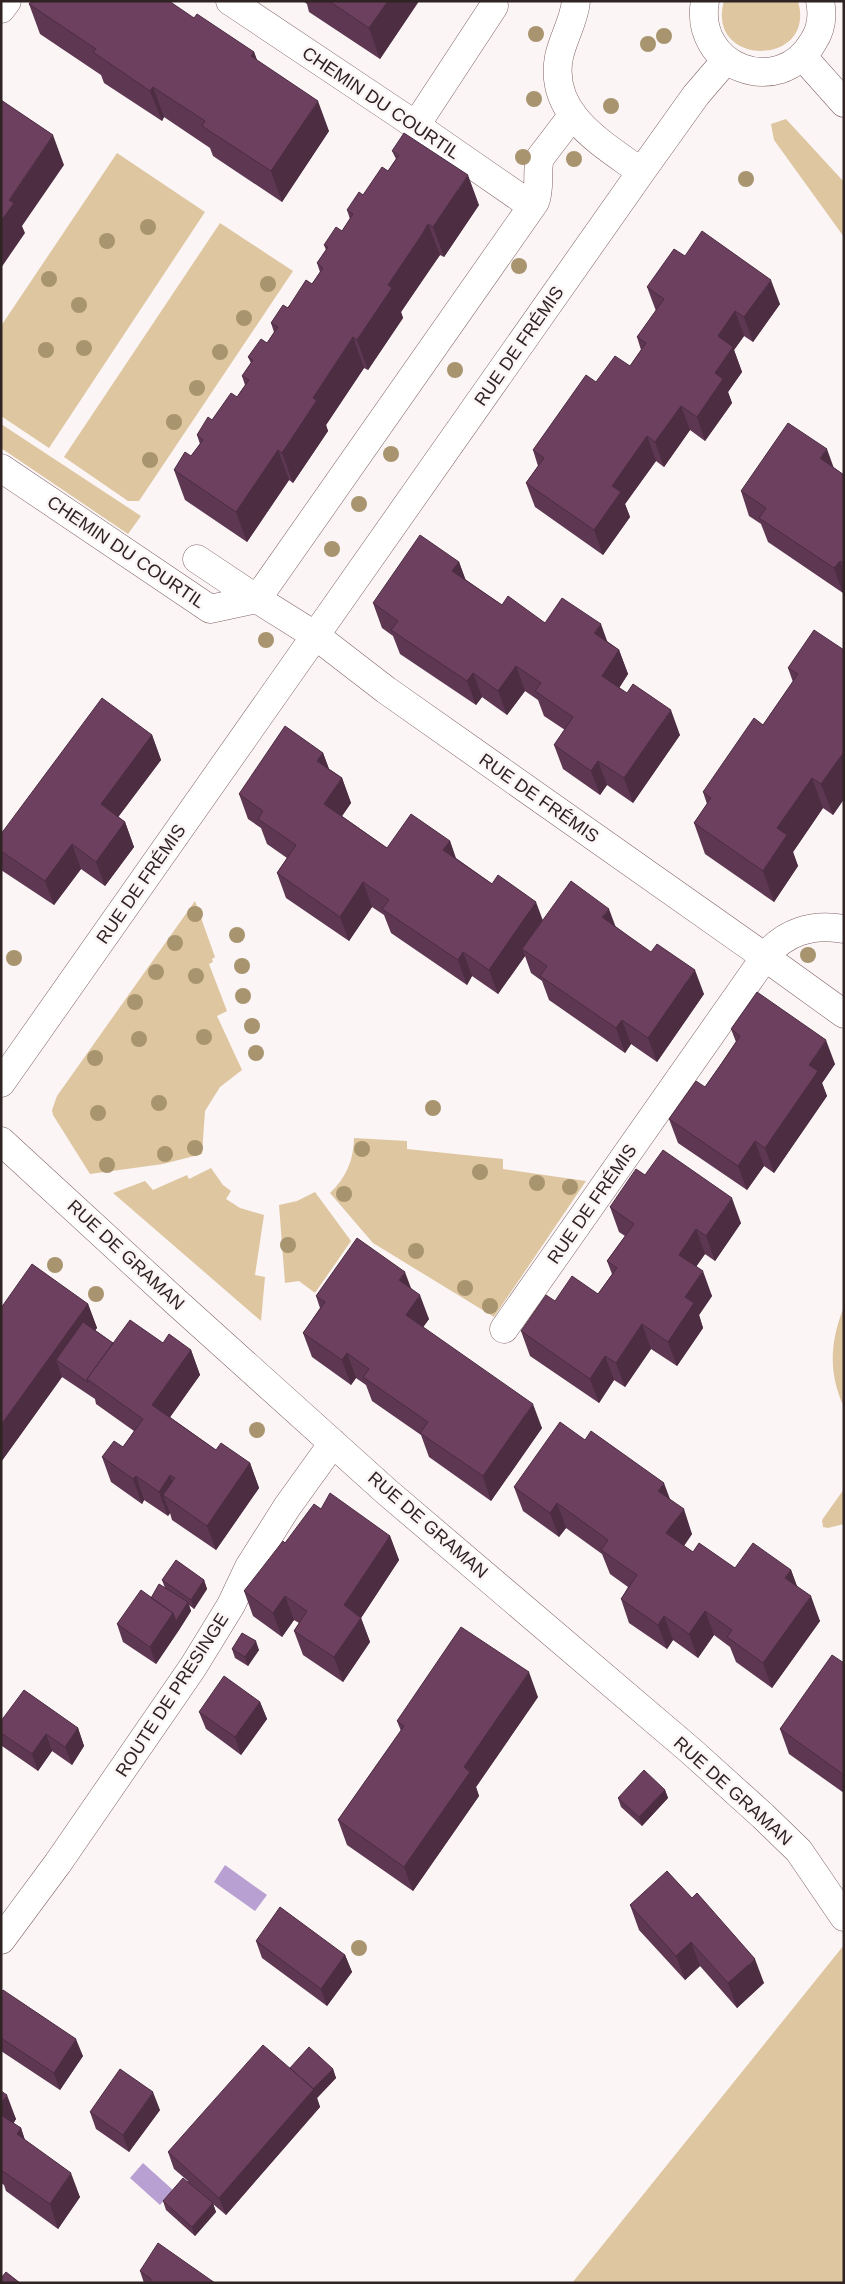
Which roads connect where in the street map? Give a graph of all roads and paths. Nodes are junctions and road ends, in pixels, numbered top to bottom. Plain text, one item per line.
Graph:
1 (6, 1) edge
2 (230, 1) edge
3 (576, 1) edge
4 (705, 1) edge
5 (820, 1) edge
6 (494, 6) dead end
7 (1, 9) edge
8 (803, 57) junction
9 (726, 60) junction
10 (844, 104) edge
11 (572, 116) junction
12 (416, 125) junction
13 (641, 172) junction
14 (532, 206) junction
15 (1, 468) edge
16 (198, 559) dead end
17 (257, 599) junction
18 (316, 636) junction
19 (844, 928) edge
20 (765, 957) junction
21 (844, 1014) edge
22 (1, 1083) edge
23 (1, 1140) edge
24 (504, 1329) dead end
25 (333, 1443) junction
26 (844, 1917) edge
27 (1, 1940) edge

1 - 7 street
2 - 12 street, CHEMIN DU COURTIL
3 - 11 street
4 - 9 street
5 - 8 street
6 - 12 street
8 - 9 street
8 - 10 street
9 - 13 street, RUE DE FRÉMIS
11 - 13 street
11 - 14 street
12 - 14 street, CHEMIN DU COURTIL
13 - 18 street, RUE DE FRÉMIS
14 - 17 street
15 - 17 street, CHEMIN DU COURTIL
16 - 17 street, RUE DE FRÉMIS
17 - 18 street, RUE DE FRÉMIS
18 - 20 street, RUE DE FRÉMIS
18 - 22 street, RUE DE FRÉMIS
19 - 20 street, RUE DE FRÉMIS
20 - 21 street, RUE DE FRÉMIS
20 - 24 street, RUE DE FRÉMIS
23 - 25 street, RUE DE GRAMAN
25 - 26 street, RUE DE GRAMAN
25 - 27 street, ROUTE DE PRESINGE

